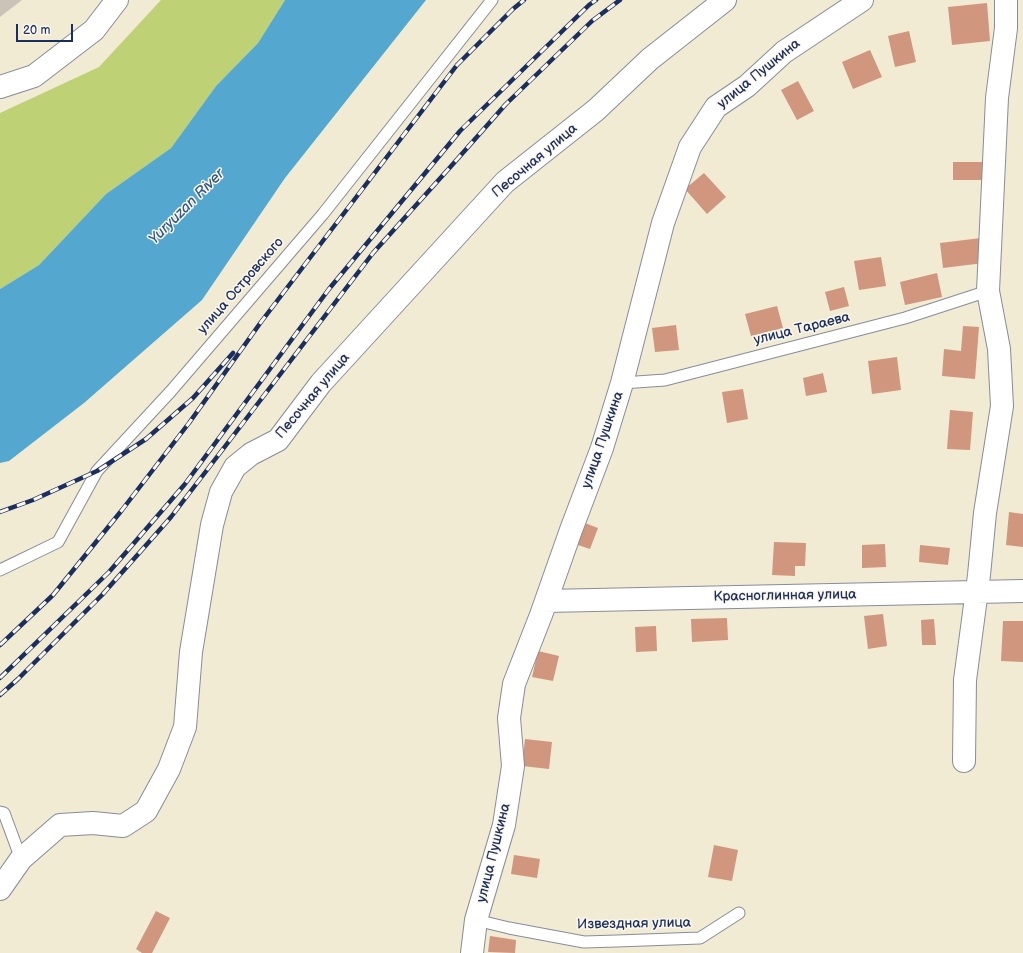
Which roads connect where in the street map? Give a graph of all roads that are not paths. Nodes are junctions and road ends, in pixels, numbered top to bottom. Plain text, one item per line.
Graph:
1 (117, 0) edge
2 (492, 0) edge
3 (725, 0) edge
4 (862, 0) edge
5 (1006, 0) edge
6 (0, 88) edge
7 (988, 291) junction
8 (622, 383) junction
9 (0, 570) edge
10 (1023, 591) edge
11 (977, 592) junction
12 (546, 601) junction
13 (964, 761) dead end
14 (0, 812) edge
15 (21, 858) junction
16 (0, 889) edge
17 (739, 913) dead end
18 (476, 920) junction
19 (472, 953) edge

1 - 6 street
2 - 9 lane, улица Островского
3 - 15 street, Песочная улица
4 - 8 street, улица Пушкина
5 - 7 street
7 - 8 lane, улица Тараева
7 - 11 street
8 - 12 street, улица Пушкина
10 - 11 street, Красноглинная улица
11 - 12 street, Красноглинная улица
11 - 13 street
12 - 18 street, улица Пушкина
14 - 15 lane
15 - 16 street, Песочная улица
17 - 18 lane, Извездная улица
18 - 19 street, улица Пушкина

